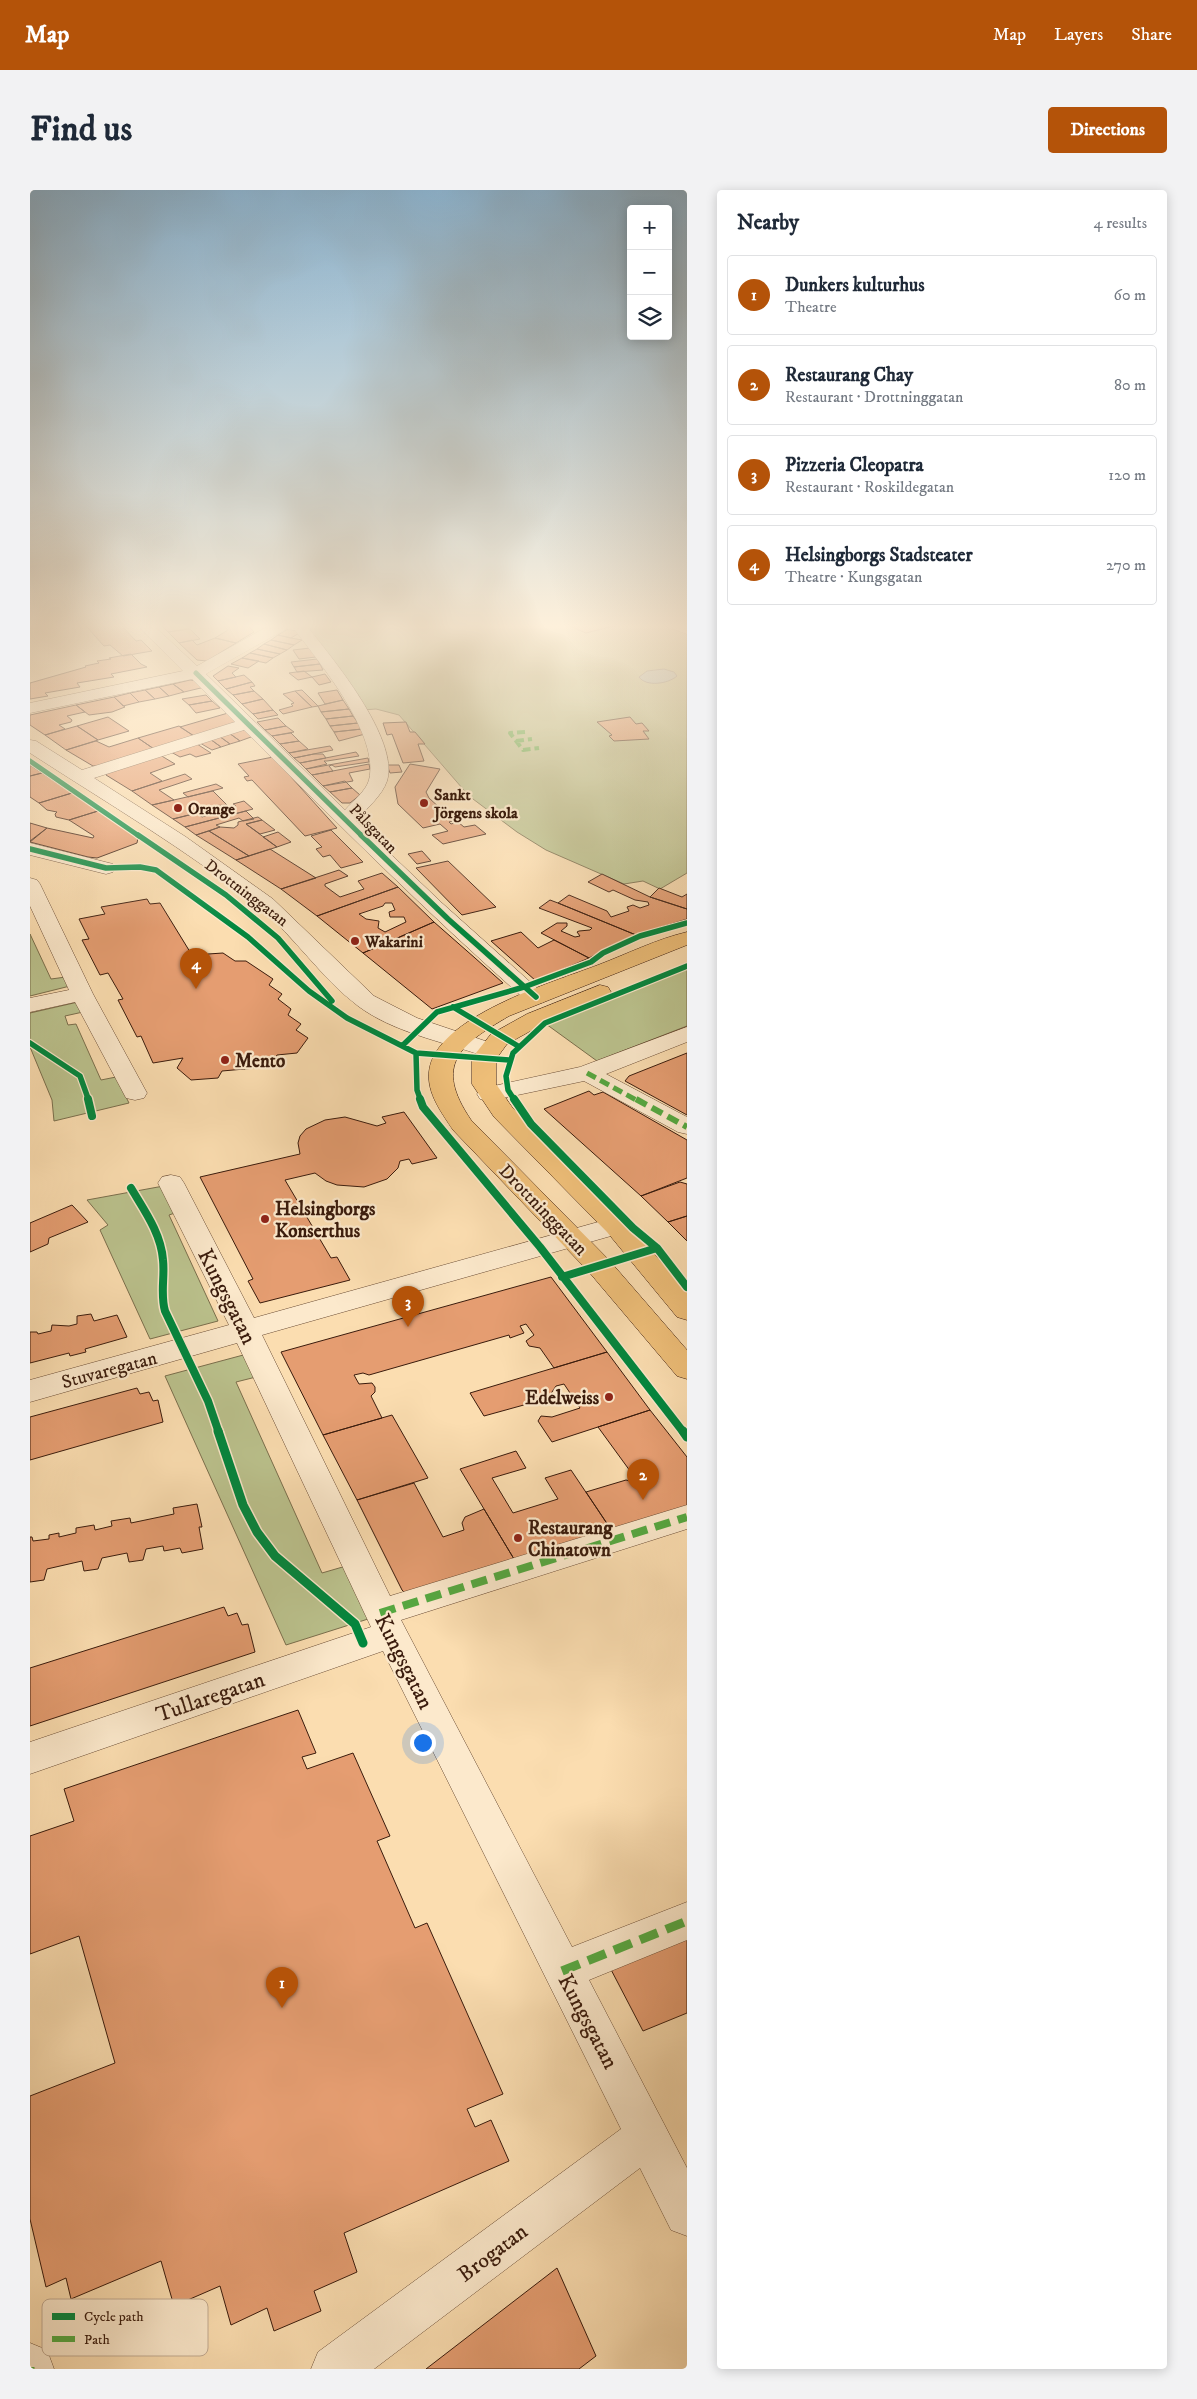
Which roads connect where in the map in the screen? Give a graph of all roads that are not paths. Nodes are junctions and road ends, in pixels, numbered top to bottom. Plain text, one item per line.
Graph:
1 (240, 726) edge
2 (251, 726) edge
3 (366, 726) edge
4 (30, 745) edge
5 (78, 777) junction
6 (346, 820) junction
7 (30, 848) edge
8 (106, 868) dead end
9 (31, 889) edge
10 (687, 938) edge
11 (687, 957) edge
12 (82, 994) junction
13 (536, 997) junction
14 (30, 1005) edge
15 (687, 1034) edge
16 (457, 1039) junction
17 (489, 1050) junction
18 (587, 1073) junction
19 (135, 1093) dead end
20 (489, 1094) junction
21 (687, 1127) edge
22 (171, 1183) dead end
23 (616, 1226) junction
24 (572, 1239) junction
25 (687, 1310) edge
26 (246, 1331) junction
27 (687, 1369) edge
28 (30, 1391) edge
29 (687, 1517) edge
30 (386, 1624) junction
31 (30, 1758) edge
32 (687, 1922) edge
33 (562, 1971) junction
34 (648, 2135) junction
35 (687, 2214) edge
36 (335, 2369) edge

1 - 5 street
2 - 6 street, Pålsgatan
3 - 6 street
4 - 5 street, Drottninggatan
5 - 16 street, Drottninggatan
6 - 13 street, Pålsgatan
7 - 8 street
9 - 12 street
10 - 13 main road
11 - 17 main road
12 - 14 street
12 - 19 street
13 - 16 main road
15 - 18 street
16 - 17 street, Drottninggatan
16 - 24 main road, Drottninggatan
17 - 20 main road, Drottninggatan
18 - 20 street
18 - 21 street
20 - 23 main road, Drottninggatan
22 - 26 street, Kungsgatan
23 - 24 street, Stuvaregatan
23 - 25 main road, Drottninggatan
24 - 26 street, Stuvaregatan
24 - 27 main road, Drottninggatan
26 - 28 street, Stuvaregatan
26 - 30 street, Kungsgatan
29 - 30 street, Tullaregatan
30 - 31 street, Tullaregatan
30 - 33 street, Kungsgatan
32 - 33 street
33 - 34 street, Kungsgatan
34 - 35 street, Kungsgatan
34 - 36 street, Brogatan

